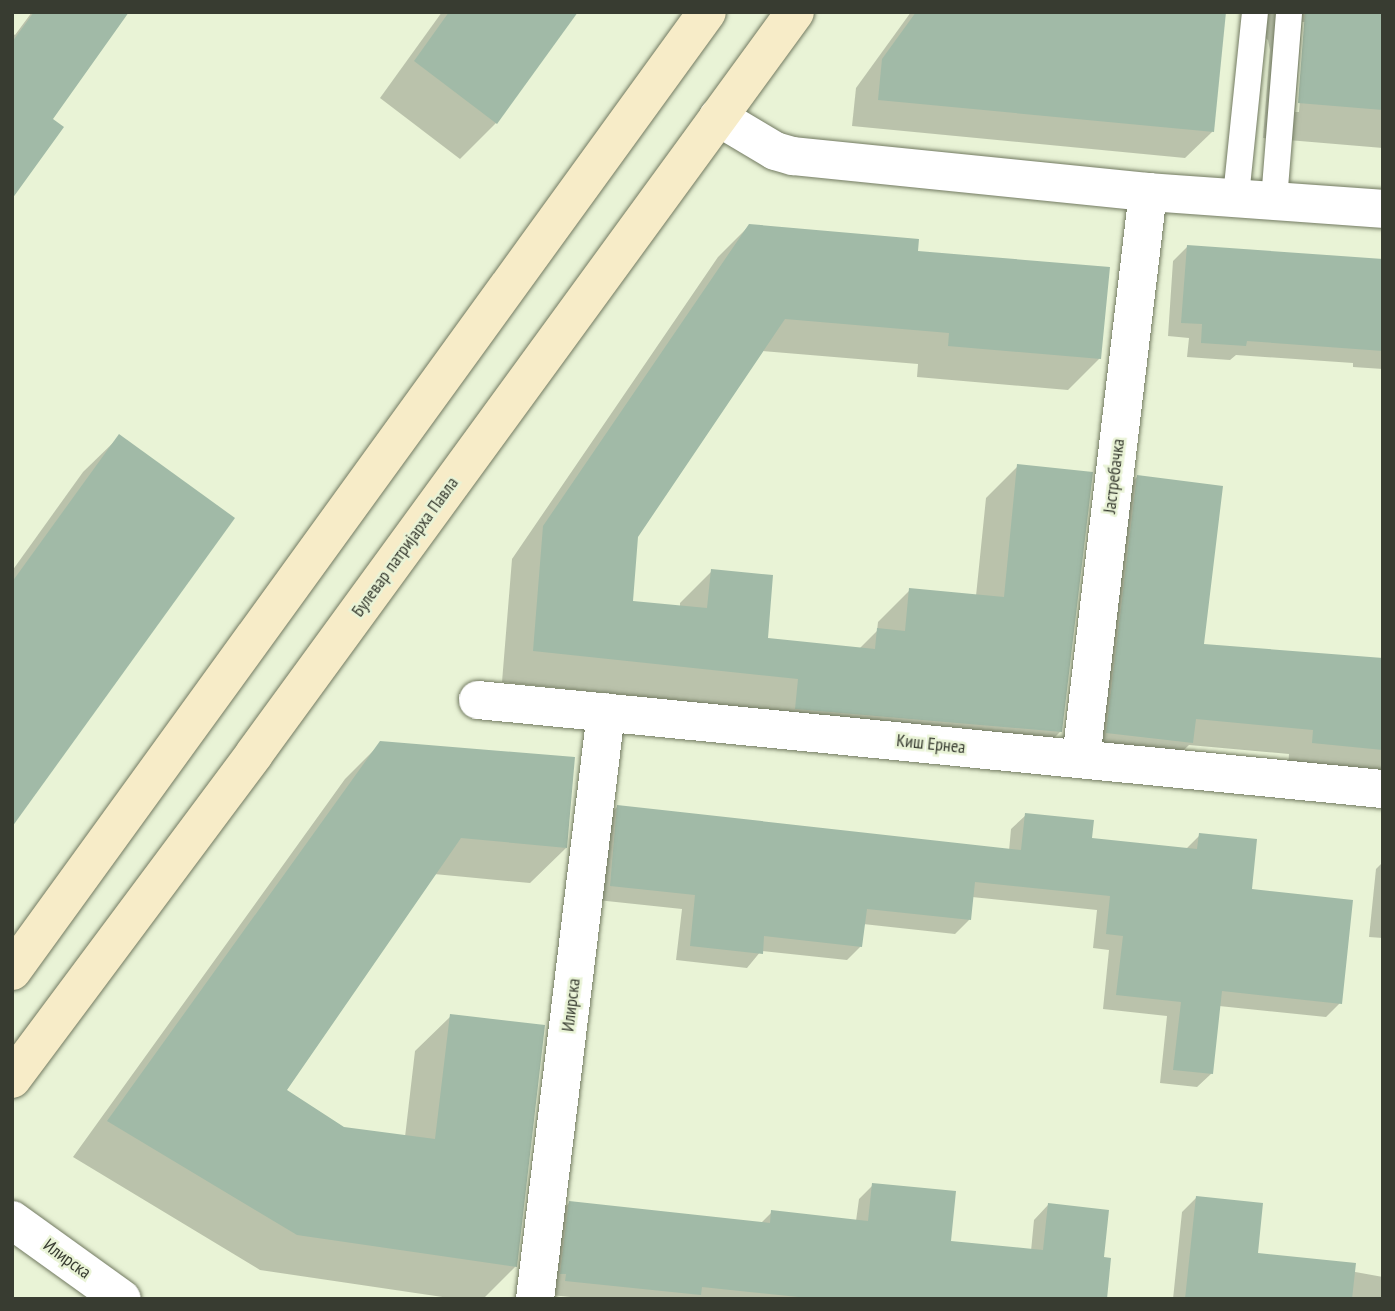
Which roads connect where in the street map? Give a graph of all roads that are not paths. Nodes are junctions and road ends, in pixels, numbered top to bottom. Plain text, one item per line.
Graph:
1 (707, 12) edge
2 (795, 12) edge
3 (1255, 12) edge
4 (1289, 12) edge
5 (718, 117) junction
6 (1148, 192) junction
7 (1236, 196) junction
8 (1274, 200) junction
9 (1383, 209) edge
10 (478, 700) dead end
11 (606, 712) junction
12 (1081, 759) junction
13 (1383, 789) edge
14 (12, 971) edge
15 (12, 1079) edge
16 (12, 1220) edge
17 (119, 1298) edge
18 (536, 1299) edge

1 - 14 main road
2 - 5 main road, Булевар патријарха Павла
3 - 7 lane
4 - 8 lane
5 - 6 street
5 - 15 main road, Булевар патријарха Павла
6 - 7 street
6 - 12 street, Јастребачка
7 - 8 street
8 - 9 street
10 - 11 street, Киш Ернеа
11 - 12 street, Киш Ернеа
11 - 18 street, Илирска
12 - 13 street, Киш Ернеа
16 - 17 street, Илирска

